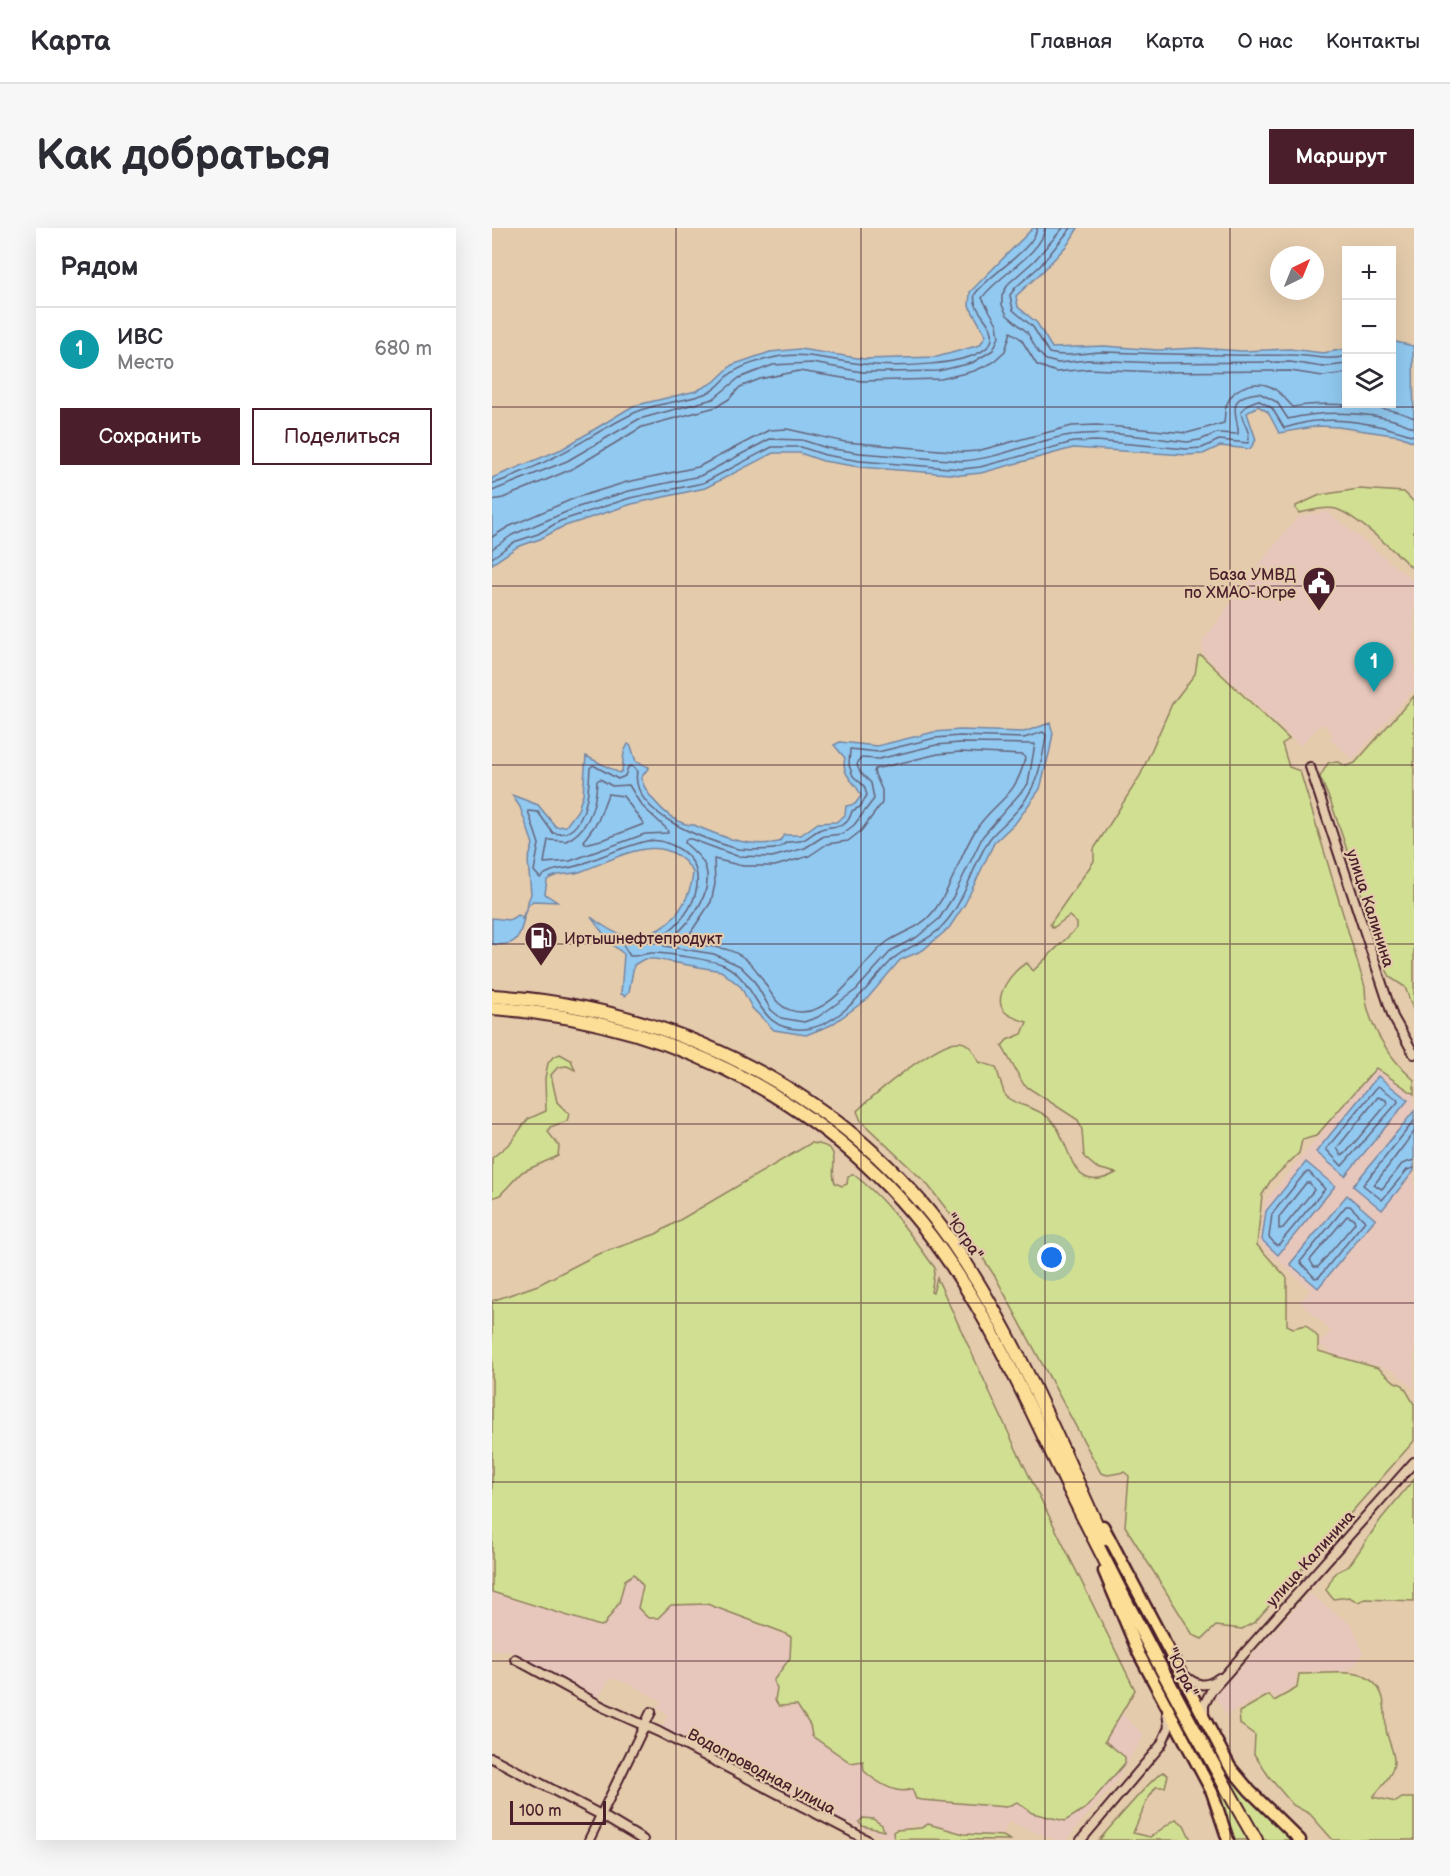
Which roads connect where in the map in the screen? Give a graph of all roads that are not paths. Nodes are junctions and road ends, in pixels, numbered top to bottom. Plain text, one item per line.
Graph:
1 (1310, 767) dead end
2 (492, 996) edge
3 (492, 1008) edge
4 (1414, 1054) edge
5 (1055, 1446) junction
6 (1414, 1462) edge
7 (515, 1659) dead end
8 (1174, 1663) junction
9 (1227, 1672) junction
10 (1164, 1703) junction
11 (651, 1712) dead end
12 (645, 1725) junction
13 (1207, 1725) junction
14 (492, 1758) edge
15 (602, 1815) junction
16 (589, 1840) edge
17 (643, 1840) edge
18 (867, 1840) edge
19 (1081, 1840) edge
20 (1228, 1840) edge
21 (1256, 1840) edge
22 (1300, 1840) edge

1 - 4 street, улица Калинина
2 - 5 highway, "Югра"
3 - 5 highway, "Югра"
5 - 8 main road
5 - 10 main road
5 - 21 highway, "Югра"
6 - 9 street, улица Калинина
7 - 12 street, Водопроводная улица
8 - 9 street
8 - 13 main road
9 - 13 street, улица Калинина
10 - 19 street
10 - 20 main road
11 - 12 street
12 - 15 street
12 - 18 street, Водопроводная улица
13 - 22 main road
14 - 15 street
15 - 16 street
15 - 17 street

